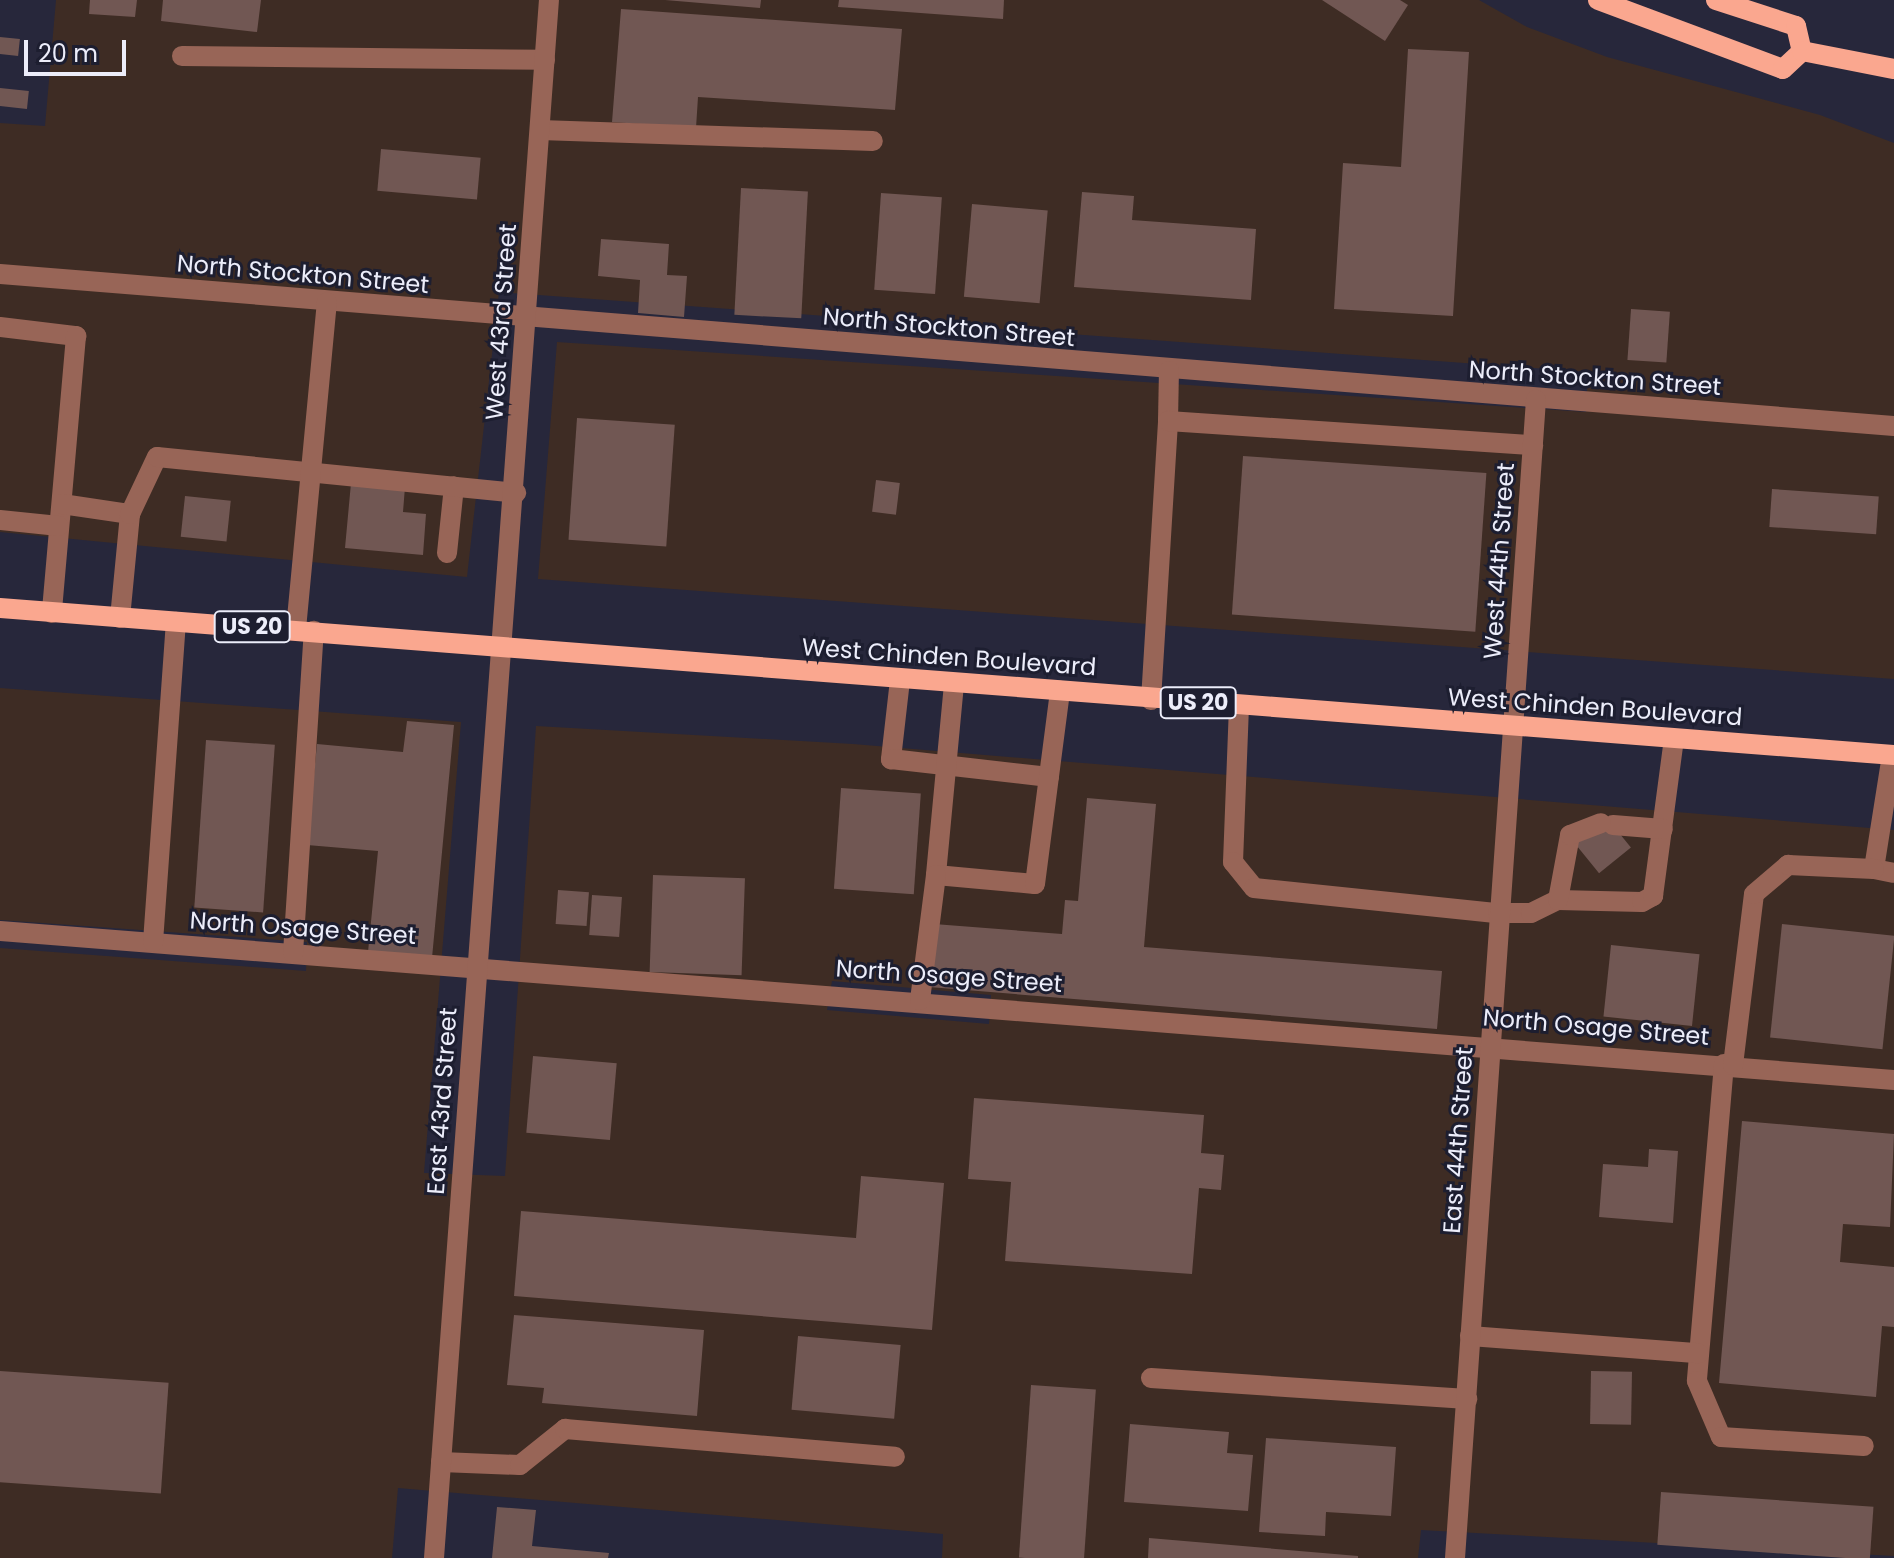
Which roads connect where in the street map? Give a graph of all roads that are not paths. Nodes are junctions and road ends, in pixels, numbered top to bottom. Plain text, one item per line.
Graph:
1 (549, 0) edge
2 (1598, 0) edge
3 (1716, 0) edge
4 (1802, 51) junction
5 (182, 56) dead end
6 (545, 60) junction
7 (1894, 69) edge
8 (540, 130) junction
9 (873, 141) dead end
10 (0, 274) edge
11 (327, 302) junction
12 (528, 318) junction
13 (0, 327) edge
14 (1169, 371) junction
15 (1536, 400) junction
16 (1168, 421) junction
17 (1894, 426) edge
18 (1533, 445) junction
19 (311, 470) junction
20 (454, 486) junction
21 (516, 493) junction
22 (62, 504) junction
23 (130, 514) junction
24 (0, 520) edge
25 (59, 526) junction
26 (447, 553) dead end
27 (0, 608) edge
28 (52, 613) junction
29 (120, 618) junction
30 (176, 622) junction
31 (305, 630) junction
32 (503, 648) junction
33 (900, 680) junction
34 (954, 684) junction
35 (1060, 691) junction
36 (1151, 700) junction
37 (1239, 706) junction
38 (1514, 726) junction
39 (1674, 739) junction
40 (1893, 755) edge
41 (947, 766) junction
42 (1049, 777) junction
43 (1663, 829) junction
44 (1884, 871) edge
45 (936, 875) junction
46 (1558, 900) junction
47 (1498, 913) junction
48 (0, 931) edge
49 (153, 942) junction
50 (293, 953) junction
51 (479, 967) junction
52 (920, 1000) junction
53 (1490, 1043) junction
54 (1728, 1065) junction
55 (1894, 1080) edge
56 (1470, 1336) junction
57 (1698, 1353) junction
58 (1151, 1378) dead end
59 (1467, 1399) junction
60 (1864, 1446) dead end
61 (895, 1457) dead end
62 (441, 1462) junction
63 (434, 1558) edge
64 (1455, 1558) edge

1 - 6 street, West 43rd Street
2 - 4 main road
3 - 4 main road
4 - 7 main road
5 - 6 street
6 - 8 street, West 43rd Street
8 - 9 street
8 - 12 street, West 43rd Street
10 - 11 street, North Stockton Street
11 - 12 street, North Stockton Street
11 - 19 street
12 - 14 street, North Stockton Street
12 - 21 street, West 43rd Street
13 - 22 street
14 - 15 street, North Stockton Street
14 - 16 street
15 - 17 street, North Stockton Street
15 - 18 street, West 44th Street
16 - 18 street
16 - 36 street
18 - 38 street, West 44th Street
19 - 20 street
19 - 23 street
19 - 31 street
20 - 21 street
20 - 26 street
21 - 32 street, West 43rd Street
22 - 23 street
22 - 25 street
23 - 29 street
24 - 25 street
25 - 28 street
27 - 28 main road, West Chinden Boulevard / US 20
28 - 29 main road, West Chinden Boulevard / US 20
29 - 30 main road, West Chinden Boulevard / US 20
30 - 31 main road, West Chinden Boulevard / US 20
30 - 49 street
31 - 32 main road, West Chinden Boulevard / US 20
31 - 50 street
32 - 33 main road, West Chinden Boulevard / US 20
32 - 51 street, East 43rd Street
33 - 34 main road, West Chinden Boulevard / US 20
33 - 41 street
34 - 35 main road, West Chinden Boulevard / US 20
34 - 41 street
35 - 36 main road, West Chinden Boulevard / US 20
35 - 42 street
36 - 37 main road, West Chinden Boulevard / US 20
37 - 38 main road, West Chinden Boulevard / US 20
37 - 47 street
38 - 39 main road, West Chinden Boulevard / US 20
38 - 47 street, East 44th Street
39 - 40 main road, West Chinden Boulevard / US 20
39 - 43 street
40 - 44 street
41 - 42 street
41 - 45 street
42 - 45 street
43 - 46 street
43 - 46 street
44 - 54 street
45 - 52 street
46 - 47 street
47 - 53 street, East 44th Street
48 - 49 street, North Osage Street
49 - 50 street, North Osage Street
50 - 51 street, North Osage Street
51 - 52 street, North Osage Street
51 - 62 street, East 43rd Street
52 - 53 street, North Osage Street
53 - 54 street, North Osage Street
53 - 56 street, East 44th Street
54 - 55 street, North Osage Street
54 - 57 street
56 - 57 street
56 - 59 street, East 44th Street
57 - 60 street
58 - 59 street
59 - 64 street, East 44th Street
61 - 62 street
62 - 63 street, East 43rd Street

